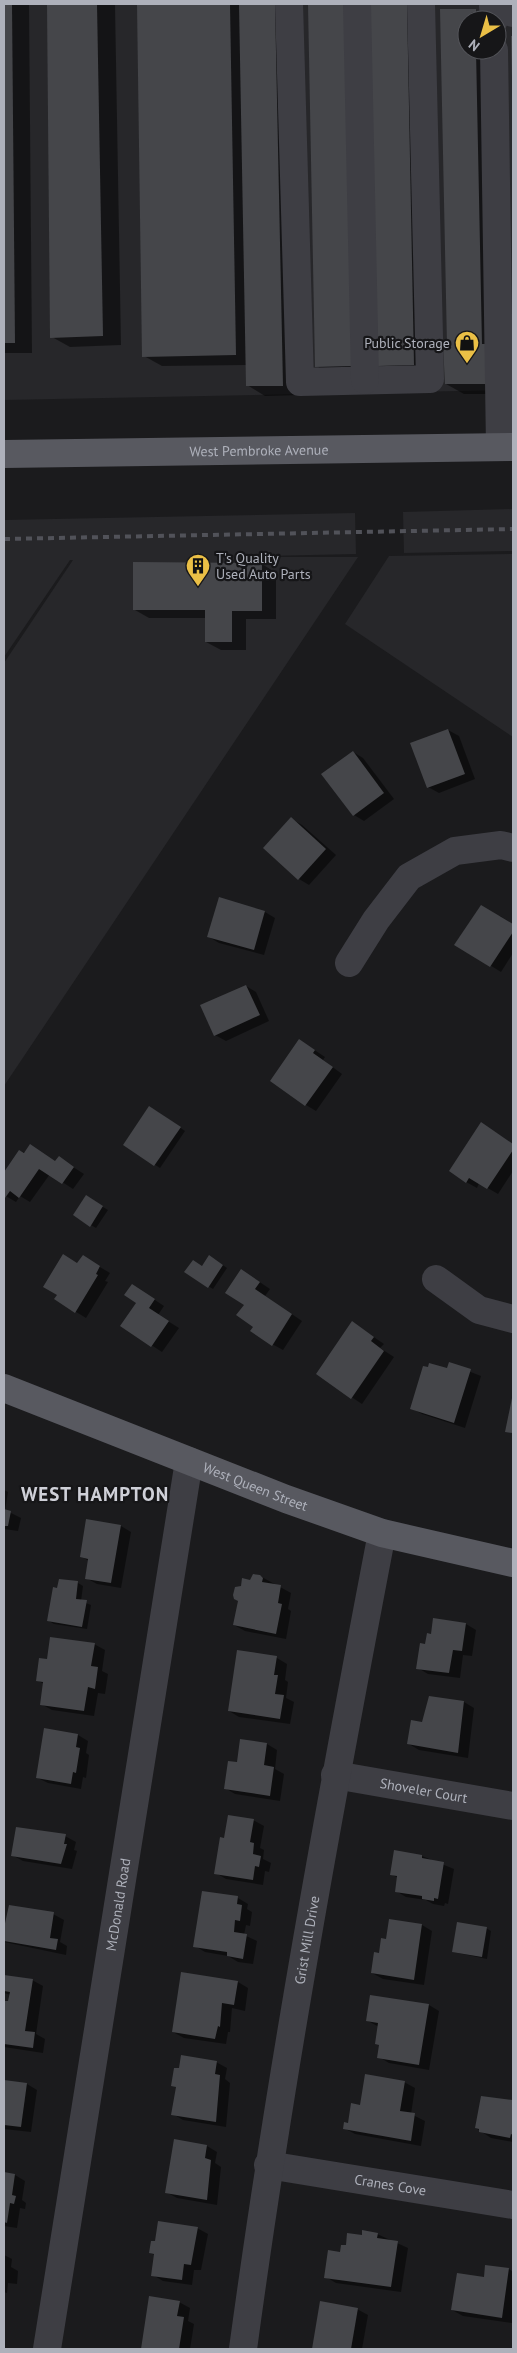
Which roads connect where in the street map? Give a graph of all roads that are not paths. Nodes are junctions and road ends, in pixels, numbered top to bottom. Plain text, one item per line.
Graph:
1 (289, 4) edge
2 (357, 4) edge
3 (421, 4) edge
4 (494, 60) edge
5 (365, 380) junction
6 (507, 447) edge
7 (4, 454) edge
8 (513, 848) edge
9 (349, 963) dead end
10 (436, 1279) dead end
11 (513, 1320) edge
12 (4, 1388) edge
13 (190, 1461) junction
14 (382, 1533) junction
15 (513, 1562) edge
16 (335, 1775) junction
17 (513, 1806) edge
18 (268, 2165) junction
19 (513, 2205) edge
20 (48, 2349) edge
21 (243, 2349) edge

1 - 5 street
2 - 5 street
3 - 5 street
4 - 6 street
6 - 7 main road, West Pembroke Avenue
8 - 9 street
10 - 11 street
12 - 13 main road, West Queen Street
13 - 14 main road, West Queen Street
13 - 20 street, McDonald Road
14 - 15 main road, West Queen Street
14 - 16 street, Grist Mill Drive
16 - 17 street, Shoveler Court
16 - 18 street, Grist Mill Drive
18 - 19 street, Cranes Cove
18 - 21 street, Grist Mill Drive

